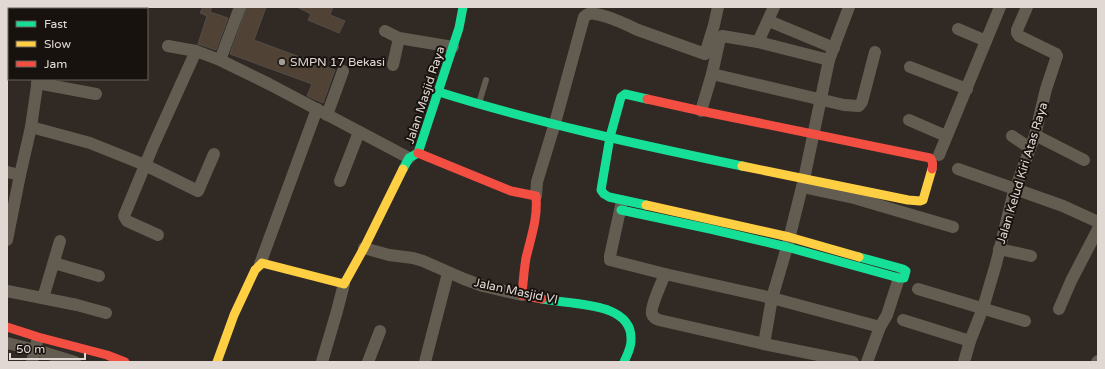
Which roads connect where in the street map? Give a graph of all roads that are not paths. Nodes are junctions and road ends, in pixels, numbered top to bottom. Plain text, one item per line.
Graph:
1 (240, 7) edge
2 (463, 7) edge
3 (718, 7) edge
4 (774, 7) edge
5 (1000, 7) edge
6 (1027, 7) edge
7 (847, 8) edge
8 (768, 21) junction
9 (958, 29) dead end
10 (386, 31) dead end
11 (399, 38) junction
12 (986, 41) junction
13 (758, 42) junction
14 (168, 46) dead end
15 (454, 47) junction
16 (834, 48) junction
17 (196, 51) junction
18 (874, 52) dead end
19 (220, 60) junction
20 (828, 60) junction
21 (393, 65) dead end
22 (910, 67) dead end
23 (343, 71) dead end
24 (712, 74) junction
25 (486, 80) dead end
26 (38, 81) edge
27 (967, 89) junction
28 (439, 92) junction
29 (96, 94) dead end
30 (820, 99) junction
31 (478, 104) junction
32 (701, 111) junction
33 (322, 112) junction
34 (909, 120) dead end
35 (555, 123) junction
36 (31, 127) junction
37 (359, 132) junction
38 (814, 134) junction
39 (1035, 135) junction
40 (946, 136) junction
41 (1012, 136) dead end
42 (610, 137) junction
43 (1030, 148) junction
44 (214, 154) dead end
45 (939, 155) dead end
46 (414, 156) junction
47 (1084, 160) dead end
48 (145, 165) junction
49 (958, 169) dead end
50 (7, 172) edge
51 (20, 175) junction
52 (340, 181) dead end
53 (803, 183) junction
54 (1015, 189) junction
55 (536, 196) junction
56 (622, 205) junction
57 (1098, 222) edge
58 (953, 228) dead end
59 (1098, 229) edge
60 (158, 235) dead end
61 (7, 240) edge
62 (60, 241) dead end
63 (788, 242) junction
64 (364, 248) junction
65 (1000, 249) junction
66 (1031, 256) dead end
67 (54, 263) junction
68 (260, 264) junction
69 (448, 273) junction
70 (665, 274) junction
71 (99, 276) dead end
72 (899, 278) joint
73 (344, 284) junction
74 (918, 289) dead end
75 (7, 291) edge
76 (522, 295) junction
77 (43, 298) junction
78 (772, 298) junction
79 (983, 308) junction
80 (1060, 309) dead end
81 (106, 313) dead end
82 (903, 320) dead end
83 (1025, 321) dead end
84 (7, 327) edge
85 (880, 327) junction
86 (380, 331) dead end
87 (38, 337) junction
88 (970, 341) junction
89 (7, 343) edge
90 (764, 344) junction
91 (36, 350) junction
92 (329, 361) edge
93 (32, 362) edge
94 (75, 362) edge
95 (125, 362) edge
96 (217, 362) edge
97 (368, 362) edge
98 (425, 362) edge
99 (624, 362) edge
100 (853, 362) edge
101 (868, 362) edge
102 (966, 362) edge

1 - 19 street
2 - 15 street, Jalan Masjid Raya
3 - 35 street
4 - 8 street
5 - 12 street
6 - 39 street, Jalan Kelud Kiri Atas Raya
7 - 16 street
8 - 13 street
8 - 16 street
9 - 12 street
10 - 11 street
11 - 15 street
11 - 21 street
12 - 27 street
13 - 20 street
13 - 24 street
14 - 17 street
15 - 28 street, Jalan Masjid Raya
16 - 20 street
17 - 19 street
17 - 48 street
18 - 30 street
19 - 33 street
20 - 30 street
22 - 27 street
23 - 33 street
24 - 30 street
24 - 32 street
25 - 31 lane
26 - 29 street
26 - 36 street
27 - 40 street
28 - 31 street
28 - 46 street, Jalan Masjid Raya
30 - 38 street
31 - 35 street
32 - 38 street
32 - 42 street
33 - 37 street
33 - 68 street
34 - 40 street
35 - 42 street
35 - 55 street
36 - 48 street
36 - 51 street
37 - 46 street
37 - 52 street
38 - 53 street
38 - 53 street
39 - 43 street, Jalan Kelud Kiri Atas Raya
39 - 47 street
40 - 45 street
41 - 43 street
42 - 53 street
42 - 56 street
43 - 54 street, Jalan Kelud Kiri Atas Raya
44 - 48 street
46 - 55 street
46 - 64 street, Jalan Masjid Raya
48 - 60 street
49 - 54 street
50 - 51 street
51 - 61 street
53 - 58 street
53 - 63 street
54 - 57 street
54 - 65 street, Jalan Kelud Kiri Atas Raya
55 - 76 street
56 - 63 street
56 - 70 street
59 - 80 street
62 - 67 street
63 - 72 street
63 - 78 street
64 - 69 street, Jalan Masjid VI
64 - 73 street, Jalan Masjid Raya
65 - 66 street
65 - 79 street, Jalan Kelud Kiri Atas Raya
67 - 71 street
67 - 77 street
68 - 73 street
68 - 96 street
69 - 76 street, Jalan Masjid VI
69 - 98 street
70 - 78 street
70 - 90 street
72 - 85 street
73 - 92 street
74 - 79 street
75 - 77 street
76 - 99 street, Jalan Masjid VI
77 - 81 street
78 - 85 street
78 - 90 street
79 - 83 street
79 - 88 street, Jalan Kelud Kiri Atas Raya
82 - 88 street
84 - 87 street
85 - 101 street
86 - 97 street
87 - 91 street
87 - 95 street
88 - 102 street, Jalan Kelud Kiri Atas Raya
89 - 91 street
90 - 100 street
91 - 93 street
91 - 94 street

